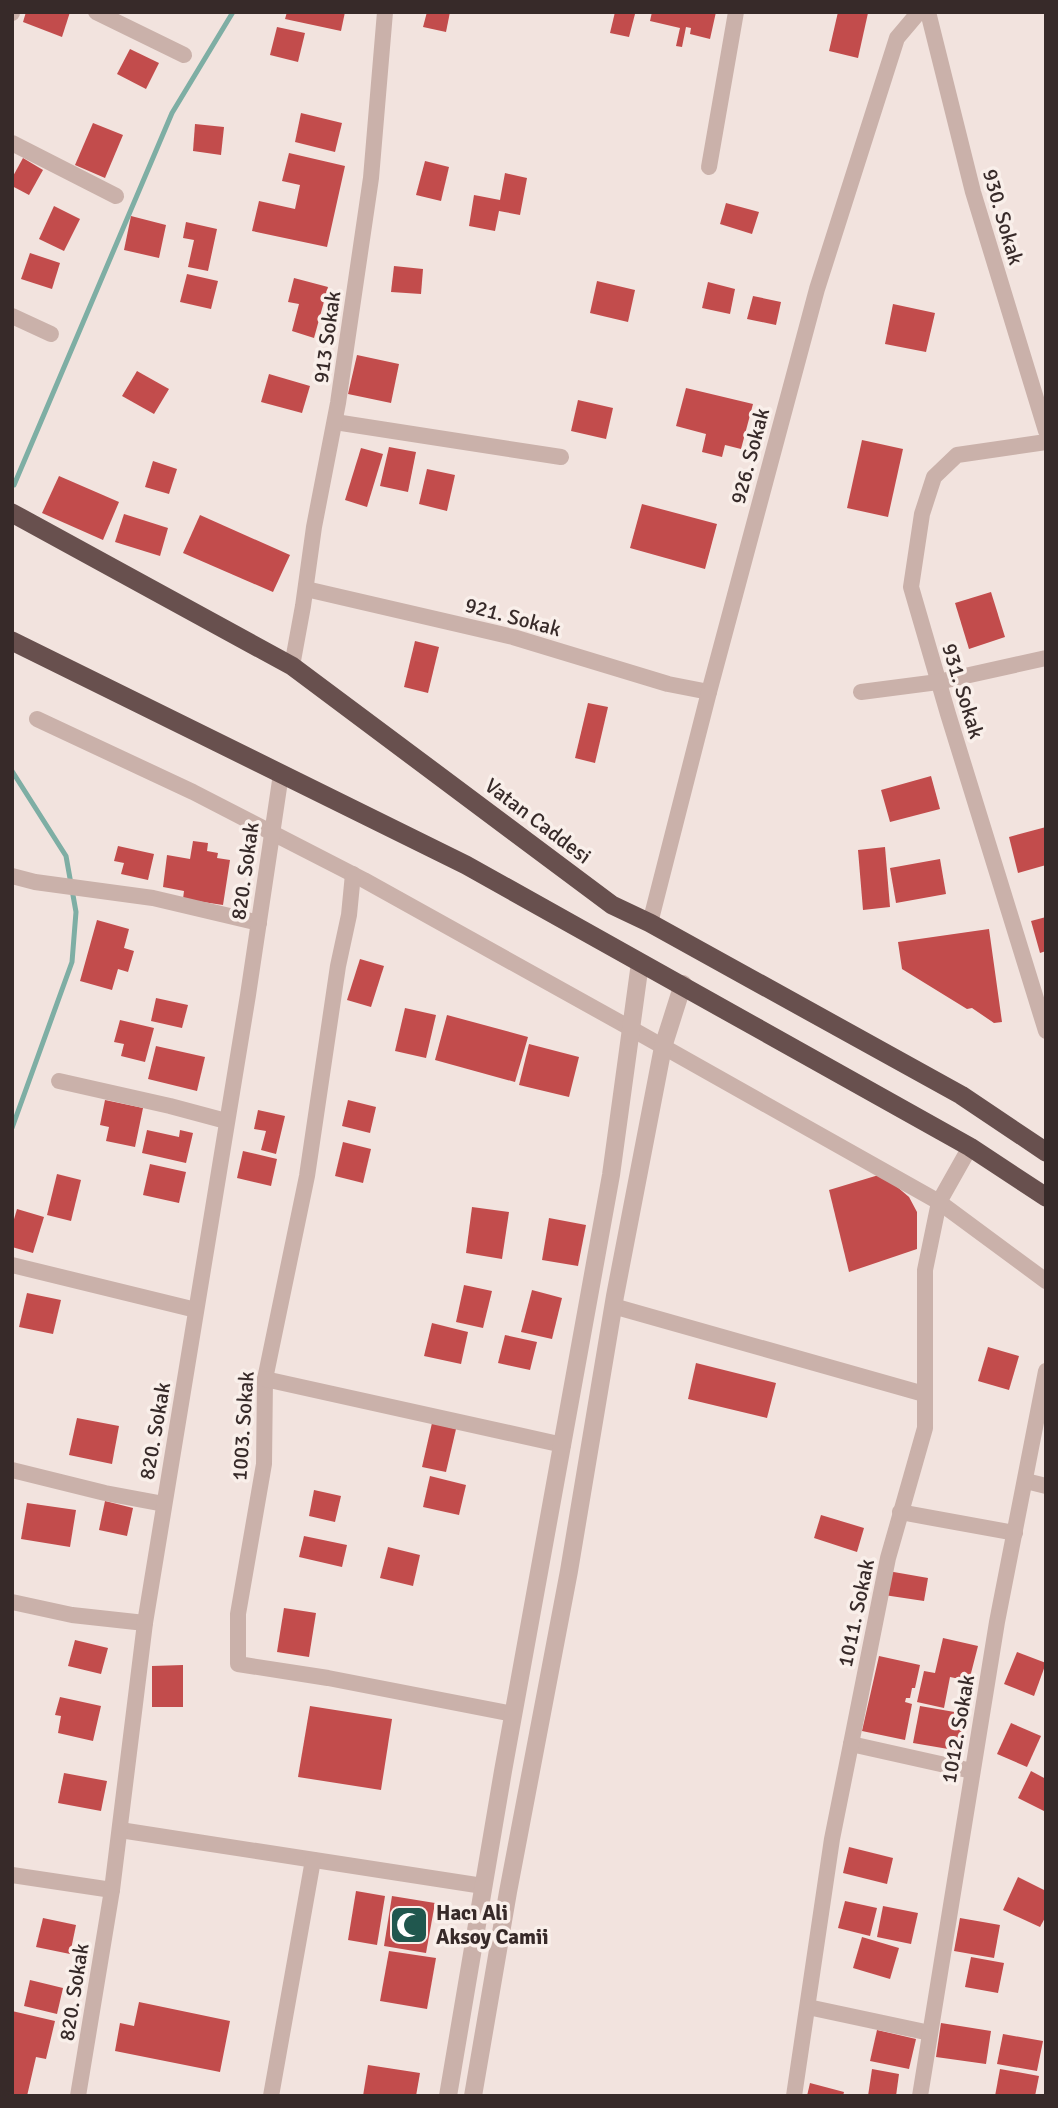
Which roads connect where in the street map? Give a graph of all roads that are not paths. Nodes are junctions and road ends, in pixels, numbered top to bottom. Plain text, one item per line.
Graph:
1 (96, 12) edge
2 (385, 12) edge
3 (736, 12) edge
4 (919, 12) edge
5 (928, 12) edge
6 (184, 55) dead end
7 (12, 143) edge
8 (709, 167) dead end
9 (116, 197) dead end
10 (12, 316) edge
11 (51, 334) dead end
12 (335, 422) junction
13 (1046, 430) edge
14 (1046, 442) edge
15 (561, 457) dead end
16 (12, 513) edge
17 (306, 589) junction
18 (12, 641) edge
19 (1046, 658) edge
20 (292, 666) junction
21 (938, 681) junction
22 (861, 691) dead end
23 (709, 692) junction
24 (37, 719) dead end
25 (281, 774) junction
26 (271, 832) junction
27 (353, 874) junction
28 (12, 876) edge
29 (259, 923) junction
30 (650, 923) junction
31 (640, 963) junction
32 (682, 984) junction
33 (630, 1028) junction
34 (1045, 1028) edge
35 (663, 1047) junction
36 (59, 1082) dead end
37 (226, 1121) junction
38 (970, 1147) junction
39 (1045, 1147) edge
40 (1046, 1197) edge
41 (939, 1202) junction
42 (12, 1265) edge
43 (1046, 1281) edge
44 (613, 1306) junction
45 (196, 1310) junction
46 (1046, 1371) edge
47 (265, 1379) junction
48 (924, 1394) junction
49 (563, 1445) junction
50 (12, 1470) edge
51 (1026, 1481) junction
52 (1046, 1486) edge
53 (164, 1504) junction
54 (900, 1512) junction
55 (1015, 1533) junction
56 (12, 1602) edge
57 (145, 1623) junction
58 (513, 1714) junction
59 (850, 1744) junction
60 (972, 1771) junction
61 (120, 1830) junction
62 (313, 1860) junction
63 (12, 1875) edge
64 (483, 1886) junction
65 (112, 1890) junction
66 (808, 2007) junction
67 (930, 2033) junction
68 (78, 2096) edge
69 (271, 2096) edge
70 (448, 2096) edge
71 (473, 2096) edge
72 (794, 2096) edge
73 (920, 2096) edge

1 - 6 street
2 - 12 street, 913 Sokak
3 - 8 street
4 - 23 street, 926. Sokak
5 - 13 street, 930. Sokak
7 - 9 street
10 - 11 street
12 - 15 street
12 - 17 street, 913 Sokak
14 - 21 street, 931. Sokak
16 - 20 highway, Vatan Caddesi
17 - 20 street, 913 Sokak
17 - 23 street, 921. Sokak
18 - 25 highway
19 - 21 street
20 - 30 highway, Vatan Caddesi
21 - 22 street
21 - 34 street, 931. Sokak
23 - 30 street, 926. Sokak
24 - 26 street
25 - 26 street, 820. Sokak
25 - 31 highway
26 - 27 street
26 - 29 street, 820. Sokak
27 - 33 street
27 - 47 street, 1003. Sokak
28 - 29 street
29 - 37 street, 820. Sokak
30 - 39 highway, Vatan Caddesi
31 - 32 highway
31 - 33 street
32 - 35 street
32 - 38 highway
33 - 35 street
33 - 49 street
35 - 41 street
35 - 44 street
36 - 37 street
37 - 45 street, 820. Sokak
38 - 40 highway
38 - 41 street, 1011. Sokak
41 - 43 street
41 - 48 street, 1011. Sokak
42 - 45 street
44 - 48 street
44 - 71 street
45 - 53 street, 820. Sokak
46 - 51 street, 1012. Sokak
47 - 49 street
47 - 58 street, 1003. Sokak
48 - 54 street, 1011. Sokak
49 - 58 street
50 - 53 street
51 - 52 street
51 - 55 street, 1012. Sokak
53 - 57 street, 820. Sokak
54 - 55 street
54 - 59 street, 1011. Sokak
55 - 60 street, 1012. Sokak
56 - 57 street
57 - 61 street, 820. Sokak
58 - 64 street
59 - 60 street
59 - 66 street, 1011. Sokak
60 - 67 street, 1012. Sokak
61 - 62 street
61 - 65 street, 820. Sokak
62 - 64 street
62 - 69 street
63 - 65 street
64 - 70 street
65 - 68 street, 820. Sokak
66 - 67 street
66 - 72 street, 1011. Sokak
67 - 73 street, 1012. Sokak

